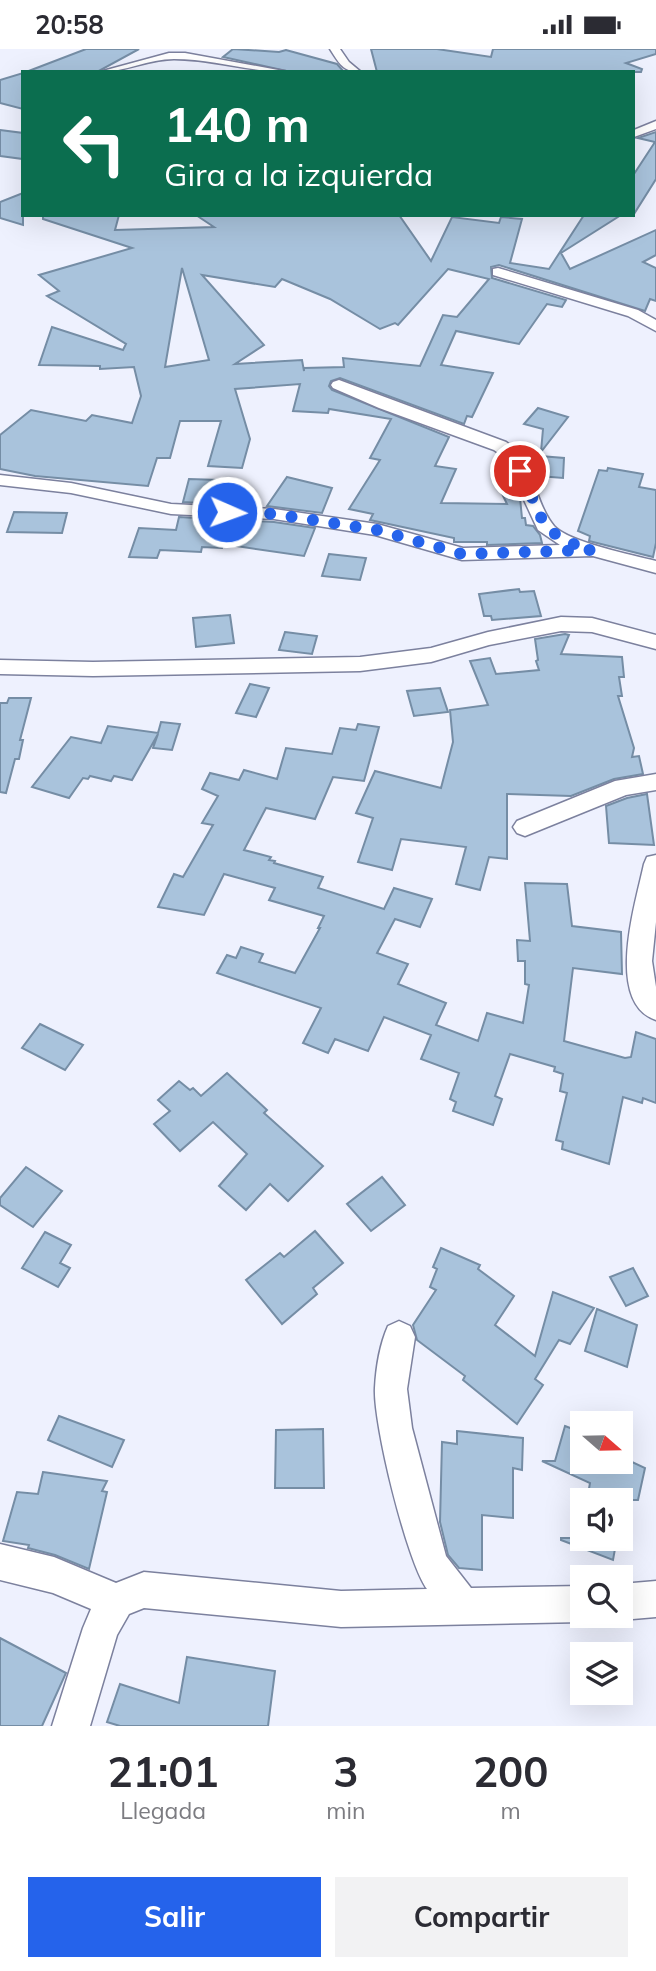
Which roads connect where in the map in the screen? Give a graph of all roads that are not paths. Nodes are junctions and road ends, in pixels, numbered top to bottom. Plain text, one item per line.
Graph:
1 (335, 49) edge
2 (137, 51) dead end
3 (169, 56) junction
4 (112, 70) edge
5 (266, 70) edge
6 (353, 70) edge
7 (656, 125) edge
8 (635, 134) edge
9 (498, 272) dead end
10 (656, 326) edge
11 (339, 385) dead end
12 (0, 480) edge
13 (592, 550) junction
14 (656, 567) edge
15 (656, 642) edge
16 (0, 667) edge
17 (656, 782) edge
18 (525, 827) dead end
19 (656, 864) edge
20 (656, 1009) edge
21 (399, 1337) dead end
22 (0, 1562) edge
23 (656, 1599) edge
24 (116, 1601) junction
25 (633, 1601) edge
26 (570, 1604) edge
27 (461, 1605) junction
28 (71, 1726) edge

1 - 6 street
2 - 3 street
3 - 4 street
3 - 5 street
7 - 8 street
9 - 10 street
11 - 13 street
12 - 13 street
13 - 14 street
15 - 16 street
17 - 18 street
19 - 20 street
21 - 27 street
22 - 24 street
23 - 25 street
24 - 27 street
24 - 28 street
26 - 27 street

